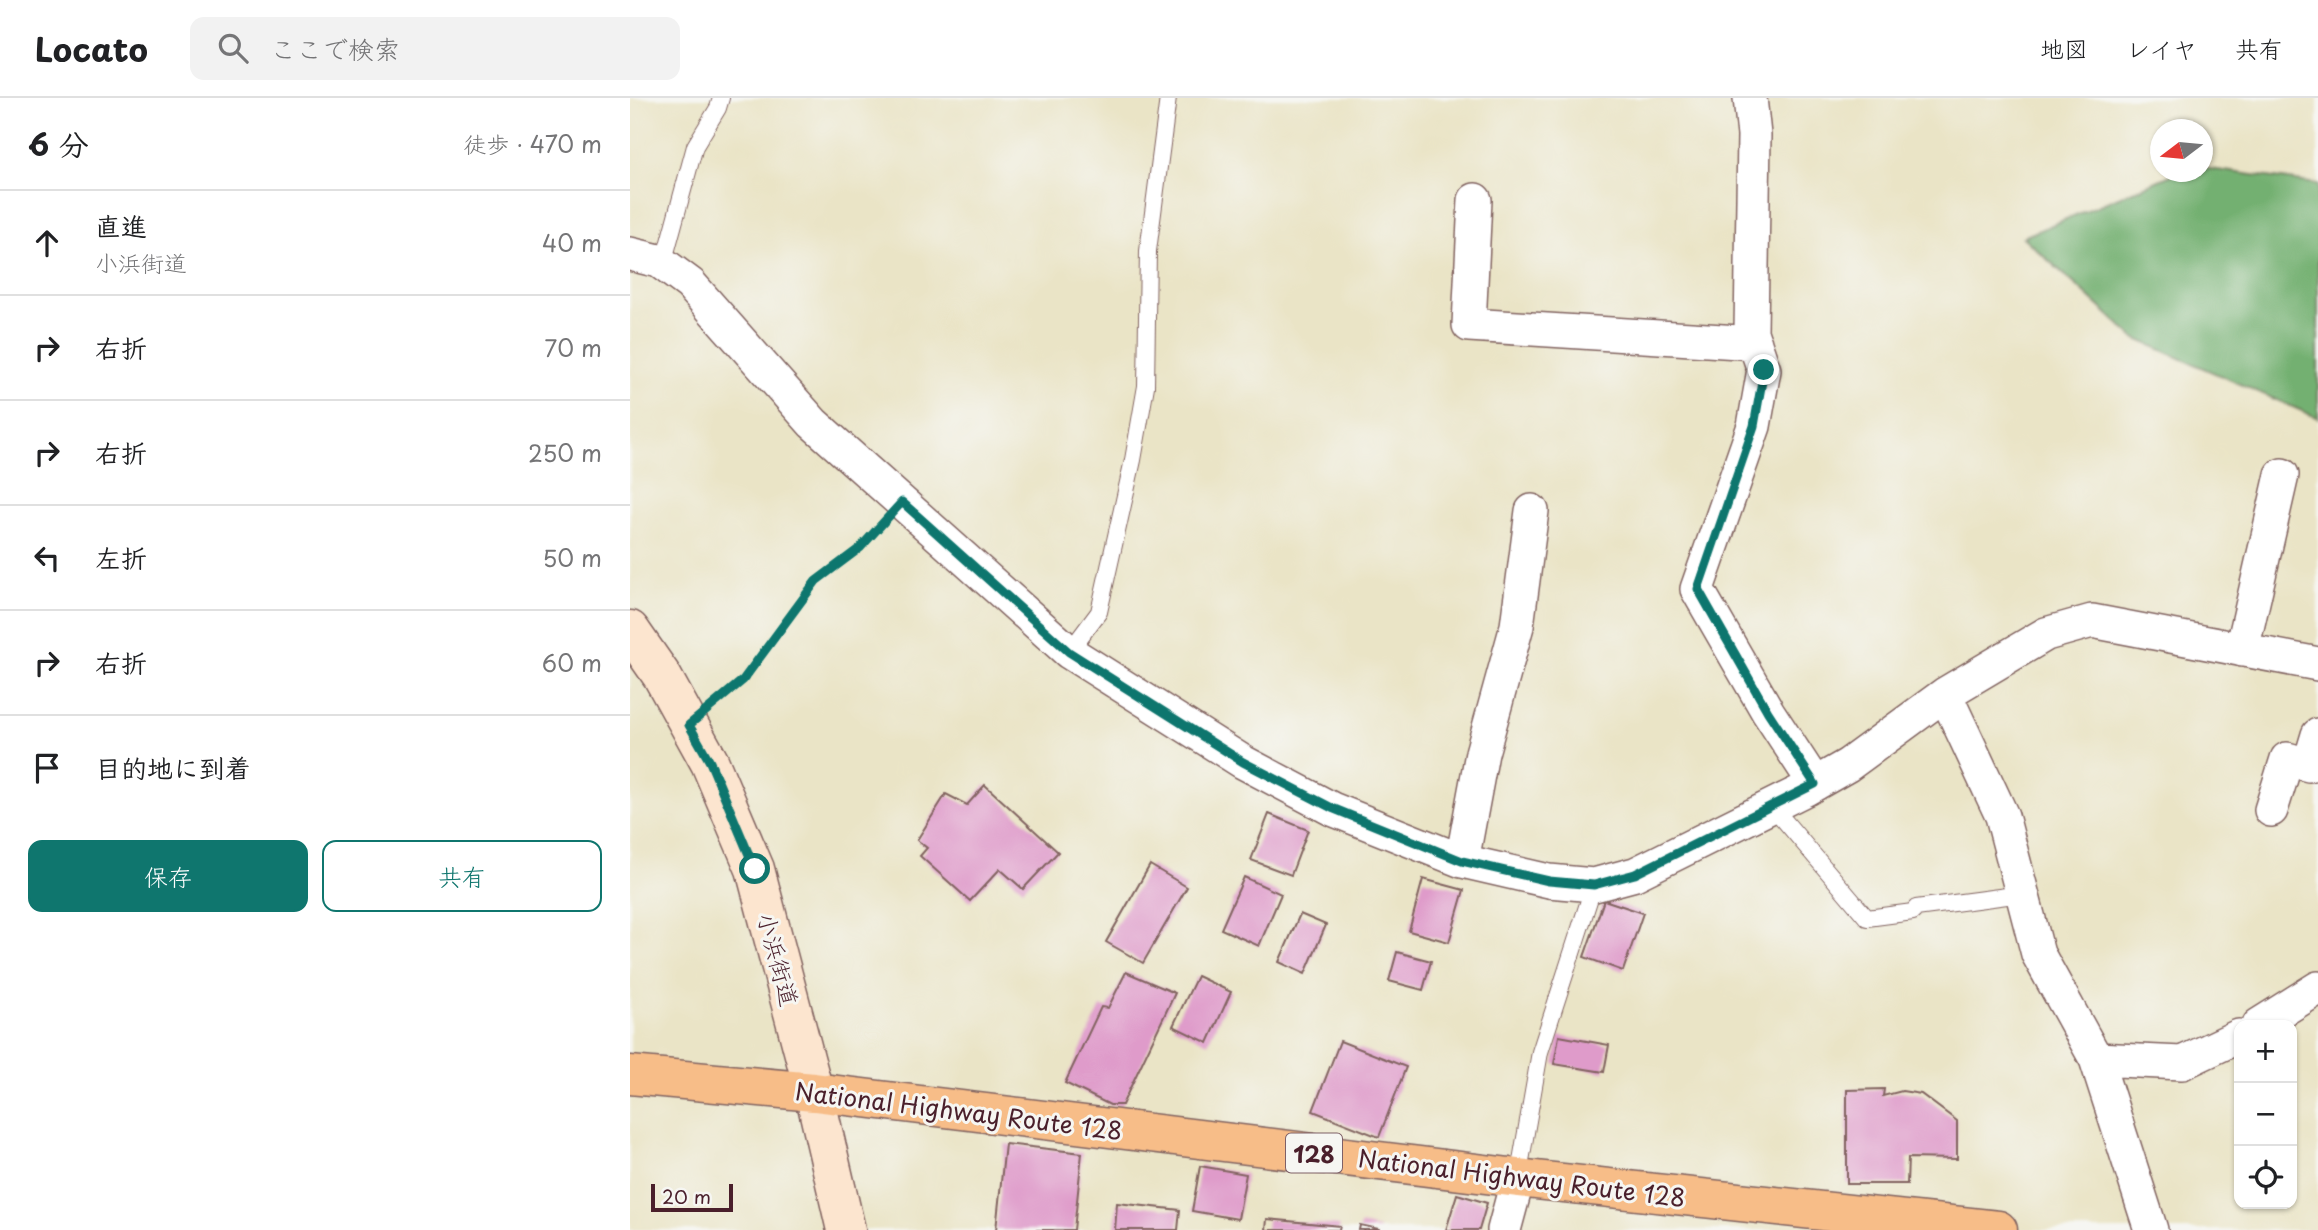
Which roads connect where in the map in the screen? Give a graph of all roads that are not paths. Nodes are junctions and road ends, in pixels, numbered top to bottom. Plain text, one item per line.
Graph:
1 (721, 98) edge
2 (1168, 98) edge
3 (1750, 98) edge
4 (1475, 200) dead end
5 (630, 254) edge
6 (663, 264) junction
7 (1755, 343) junction
8 (2282, 475) dead end
9 (1532, 511) dead end
10 (630, 630) edge
11 (2242, 650) junction
12 (1069, 652) junction
13 (2318, 664) edge
14 (1945, 694) junction
15 (2318, 735) edge
16 (1815, 784) junction
17 (1772, 806) junction
18 (2271, 810) dead end
19 (1462, 861) junction
20 (1594, 885) junction
21 (2022, 894) junction
22 (2318, 988) edge
23 (2267, 1020) edge
24 (2234, 1038) edge
25 (2096, 1059) junction
26 (630, 1075) edge
27 (814, 1092) junction
28 (1518, 1178) junction
29 (846, 1230) edge
30 (1504, 1230) edge
31 (1998, 1230) edge
32 (2151, 1230) edge

1 - 6 lane
2 - 12 lane
3 - 7 street
4 - 7 street
5 - 6 street
6 - 12 street
7 - 16 street
8 - 11 street
9 - 19 street
10 - 27 main road, 小浜街道
11 - 13 street
11 - 14 street
12 - 19 street
14 - 16 street
14 - 21 street
15 - 18 street
16 - 17 street
17 - 20 street
17 - 21 lane
19 - 20 street
20 - 28 lane
21 - 25 street
22 - 23 street
24 - 25 street
25 - 32 street
26 - 27 highway, National Highway Route 128 / 128
27 - 28 highway, National Highway Route 128 / 128
27 - 29 main road, 小浜街道
28 - 30 street
28 - 31 highway, National Highway Route 128 / 128

